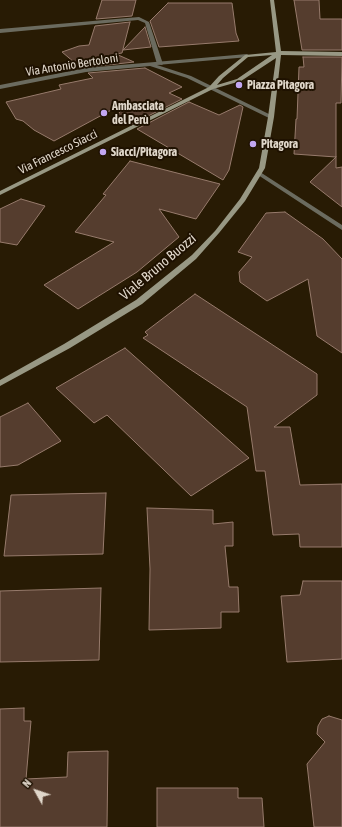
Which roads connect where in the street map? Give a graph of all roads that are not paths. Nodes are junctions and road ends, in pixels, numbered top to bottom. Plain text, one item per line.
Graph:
1 (272, 0) edge
2 (0, 31) edge
3 (279, 53) junction
4 (342, 54) edge
5 (247, 56) junction
6 (160, 64) junction
7 (148, 65) junction
8 (0, 87) edge
9 (211, 88) junction
10 (271, 117) junction
11 (260, 174) junction
12 (0, 193) edge
13 (342, 228) edge
14 (0, 383) edge

1 - 3 street
2 - 6 street
3 - 4 street
3 - 5 street
3 - 9 street
3 - 10 street
5 - 6 street
5 - 9 street
6 - 7 street
7 - 8 street, Via Antonio Bertoloni
7 - 9 street
9 - 10 street
9 - 12 street, Via Francesco Siacci
10 - 11 street, Viale Bruno Buozzi
11 - 13 street
11 - 14 street, Viale Bruno Buozzi

